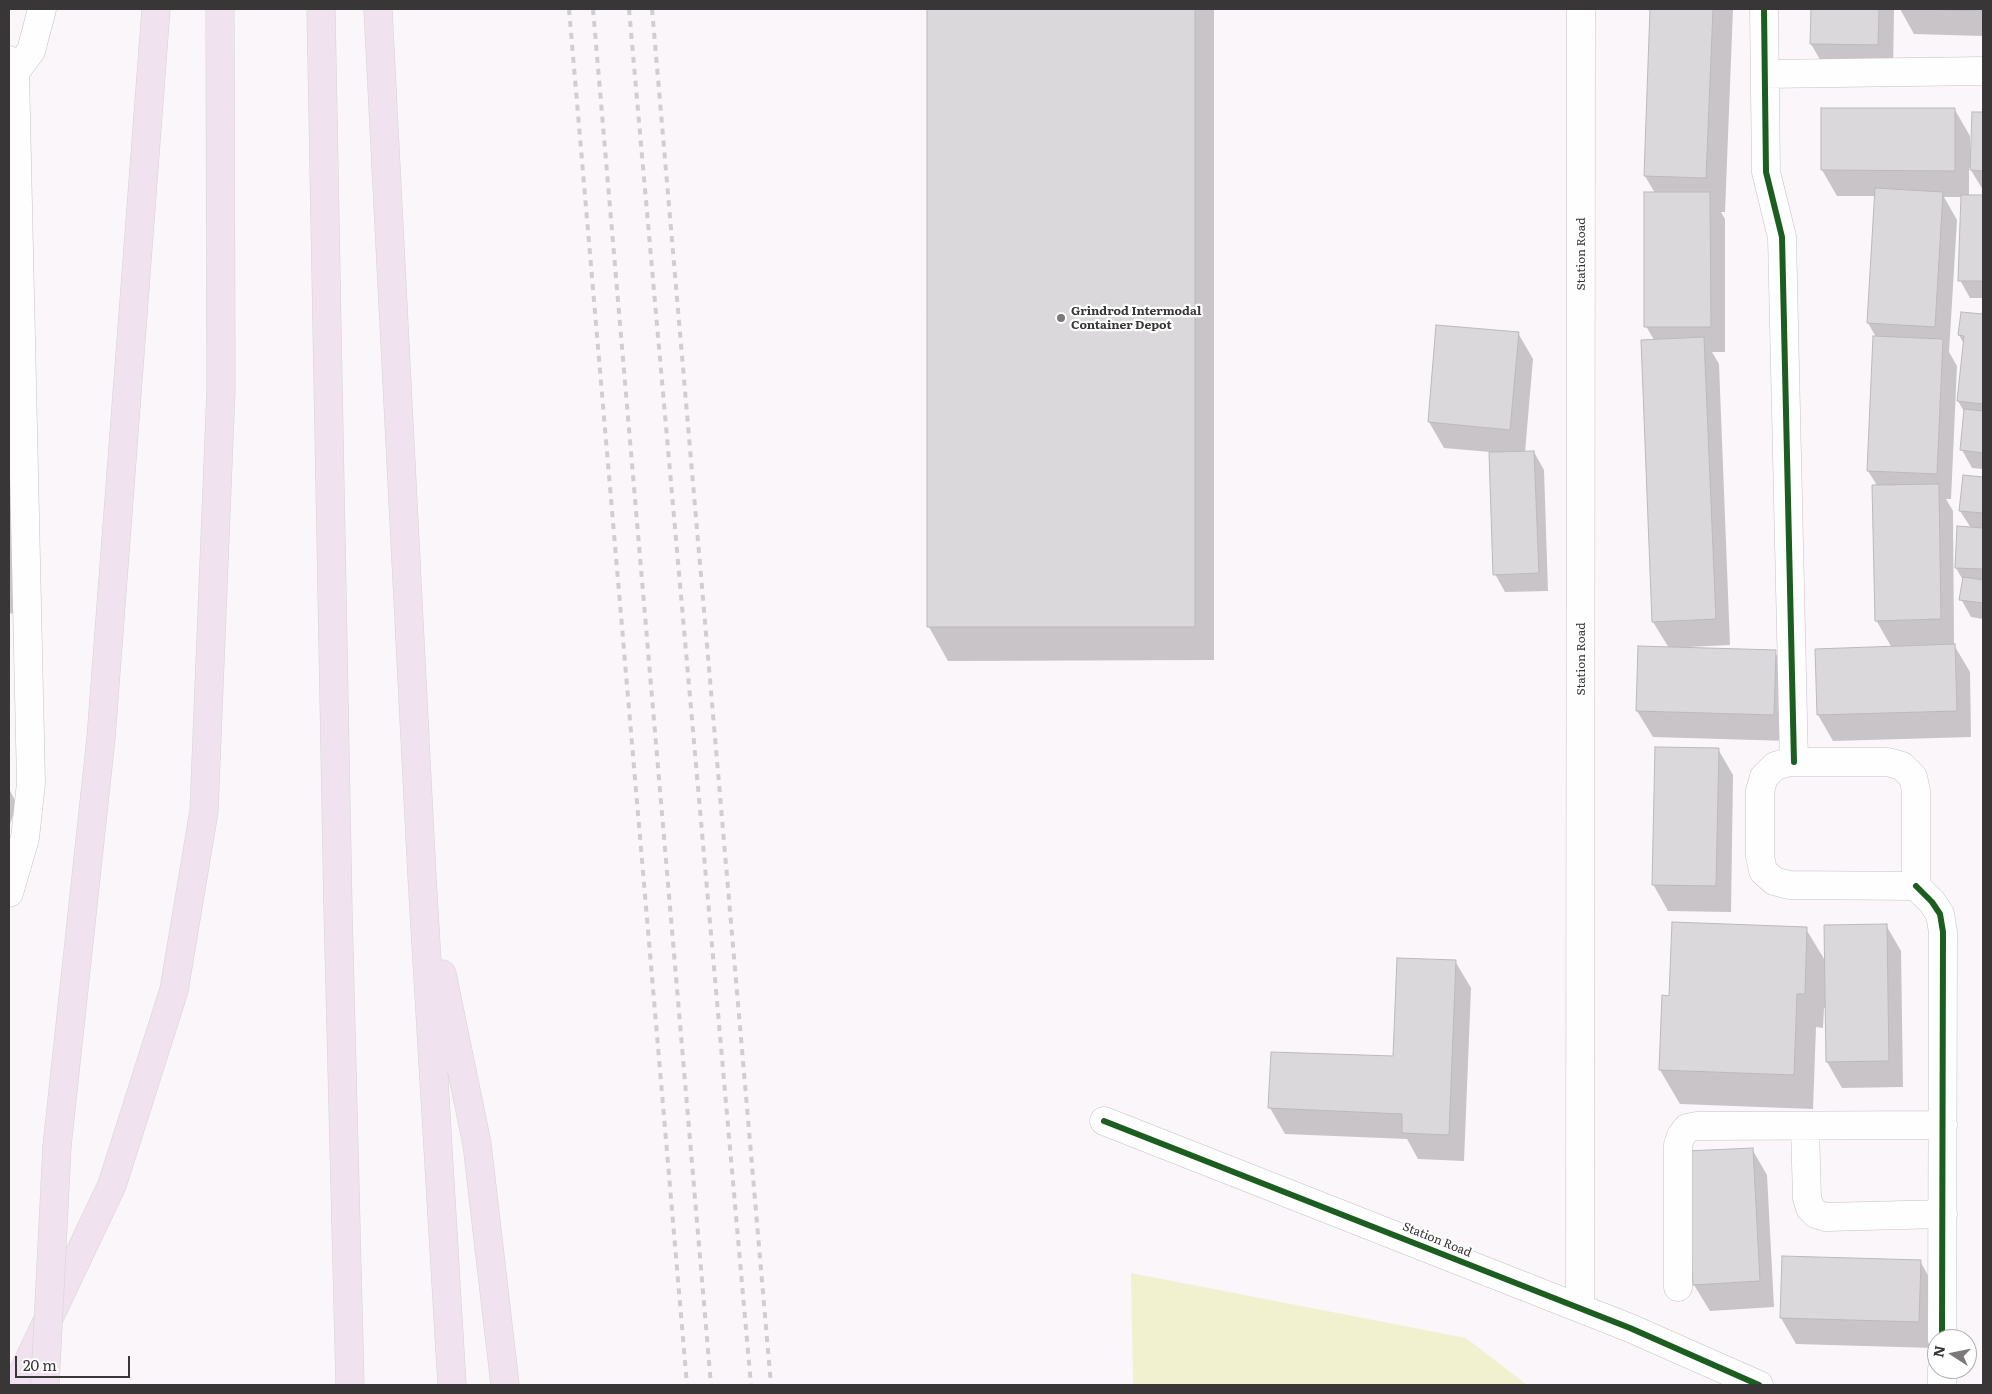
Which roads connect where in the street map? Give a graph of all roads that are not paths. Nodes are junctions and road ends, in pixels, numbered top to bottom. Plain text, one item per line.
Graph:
1 (42, 9) edge
2 (156, 9) edge
3 (220, 9) edge
4 (321, 9) edge
5 (378, 9) edge
6 (1581, 9) edge
7 (1764, 9) edge
8 (11, 68) edge
9 (1983, 70) edge
10 (1765, 74) junction
11 (1794, 762) junction
12 (422, 877) junction
13 (1916, 886) junction
14 (9, 893) edge
15 (1104, 1121) dead end
16 (1943, 1125) junction
17 (1806, 1127) junction
18 (1943, 1214) junction
19 (1678, 1287) dead end
20 (1580, 1308) junction
21 (1942, 1329) edge
22 (16, 1385) edge
23 (45, 1385) edge
24 (350, 1385) edge
25 (452, 1385) edge
26 (505, 1385) edge
27 (1759, 1385) edge

1 - 8 street
2 - 23 highway, bridge
3 - 22 highway
4 - 24 highway
5 - 12 highway
6 - 20 street, Station Road
7 - 10 street
8 - 14 street
9 - 10 street
10 - 11 street
11 - 13 street
11 - 13 street
12 - 25 highway
12 - 26 highway
13 - 16 street
15 - 20 street, Station Road
16 - 17 street
16 - 18 street
17 - 18 street
17 - 19 street
18 - 21 street
20 - 27 street, Station Road

